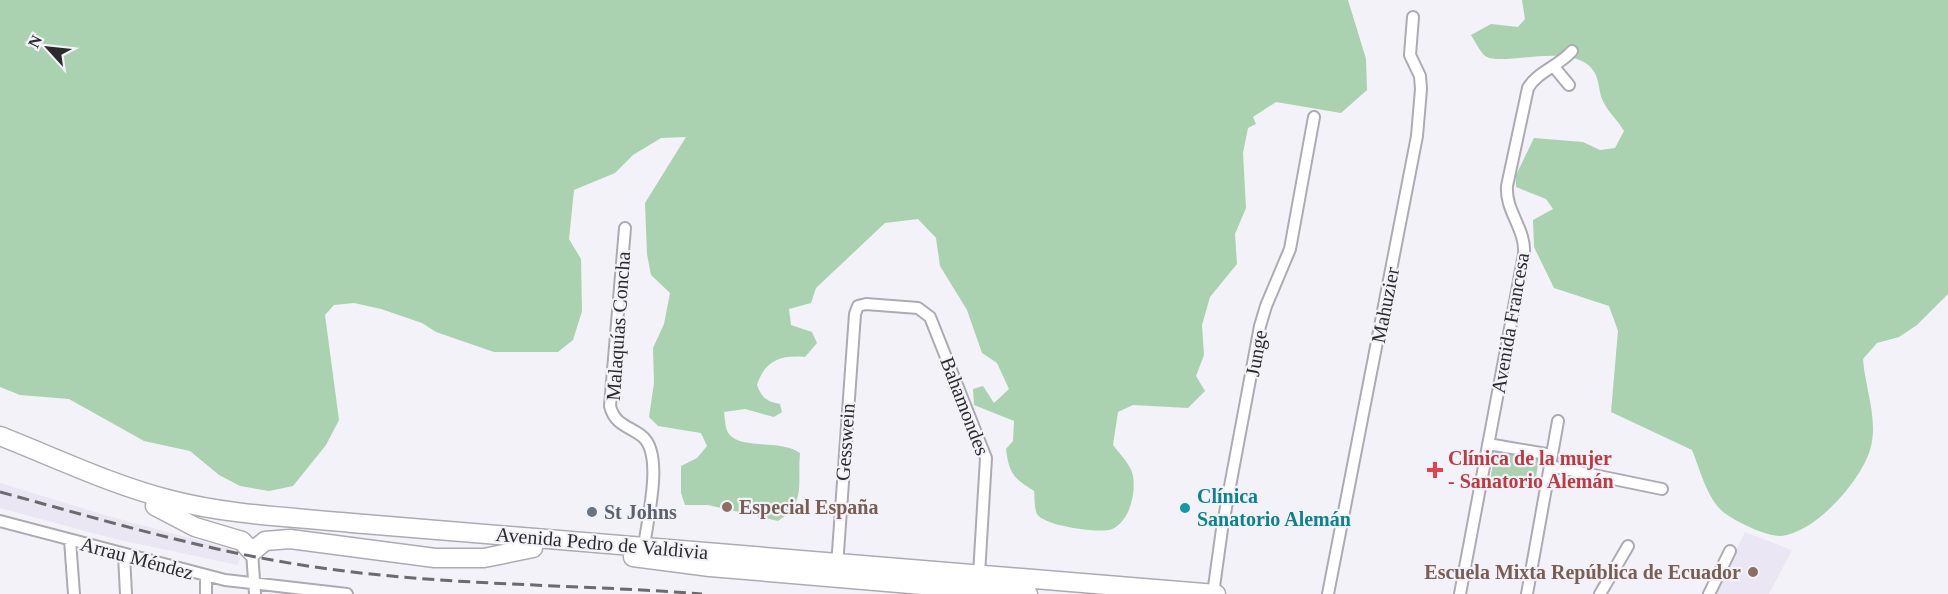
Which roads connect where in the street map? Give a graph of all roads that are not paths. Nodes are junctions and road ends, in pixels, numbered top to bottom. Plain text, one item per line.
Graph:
1 (1413, 17) dead end
2 (1572, 51) dead end
3 (1554, 67) junction
4 (1569, 85) dead end
5 (1314, 117) dead end
6 (625, 228) dead end
7 (858, 306) joint
8 (1558, 422) dead end
9 (0, 436) edge
10 (1488, 444) junction
11 (0, 447) edge
12 (1551, 461) junction
13 (1662, 489) dead end
14 (155, 506) junction
15 (0, 521) edge
16 (350, 534) junction
17 (471, 538) junction
18 (70, 540) junction
19 (1628, 546) dead end
20 (644, 547) junction
21 (533, 548) junction
22 (1730, 551) dead end
23 (252, 552) junction
24 (124, 555) junction
25 (415, 556) junction
26 (454, 559) junction
27 (837, 570) junction
28 (979, 574) junction
29 (206, 576) junction
30 (255, 589) edge
31 (1153, 591) edge
32 (332, 593) edge
33 (74, 594) edge
34 (126, 594) edge
35 (206, 594) edge
36 (347, 594) edge
37 (1028, 594) edge
38 (1214, 594) edge
39 (1328, 594) edge
40 (1460, 594) edge
41 (1527, 594) edge
42 (1600, 594) edge
43 (1709, 594) edge

1 - 39 street, Mahuzier
2 - 3 street, Avenida Francesa
3 - 4 street
3 - 10 street, Avenida Francesa
5 - 38 street, Junge
6 - 20 street, Malaquías Concha
7 - 27 street, Gesswein
7 - 28 street, Bahamondes
8 - 12 street
9 - 17 main road, Avenida Pedro de Valdivia
10 - 12 street
10 - 40 street, Avenida Francesa
11 - 14 main road, Avenida Pedro de Valdivia
12 - 13 street
12 - 41 street
14 - 16 main road, Avenida Pedro de Valdivia
14 - 23 main road
15 - 18 street, Arrau Méndez
16 - 17 main road, Avenida Pedro de Valdivia
16 - 25 main road
17 - 20 main road, Avenida Pedro de Valdivia
17 - 21 main road, Avenida Pedro de Valdivia
17 - 26 main road
18 - 24 street, Arrau Méndez
18 - 33 street
19 - 42 street
20 - 27 main road, Avenida Pedro de Valdivia
21 - 26 main road
21 - 27 main road, Avenida Pedro de Valdivia
22 - 43 street
23 - 25 main road
23 - 30 street
24 - 29 street, Arrau Méndez
24 - 34 street
25 - 26 main road
27 - 28 main road, Avenida Pedro de Valdivia
27 - 37 main road, Avenida Pedro de Valdivia
28 - 31 main road, Avenida Pedro de Valdivia
29 - 30 street, Arrau Méndez
29 - 35 street
30 - 32 street, Arrau Méndez
31 - 38 main road, Avenida Pedro de Valdivia
32 - 36 street, Arrau Méndez

